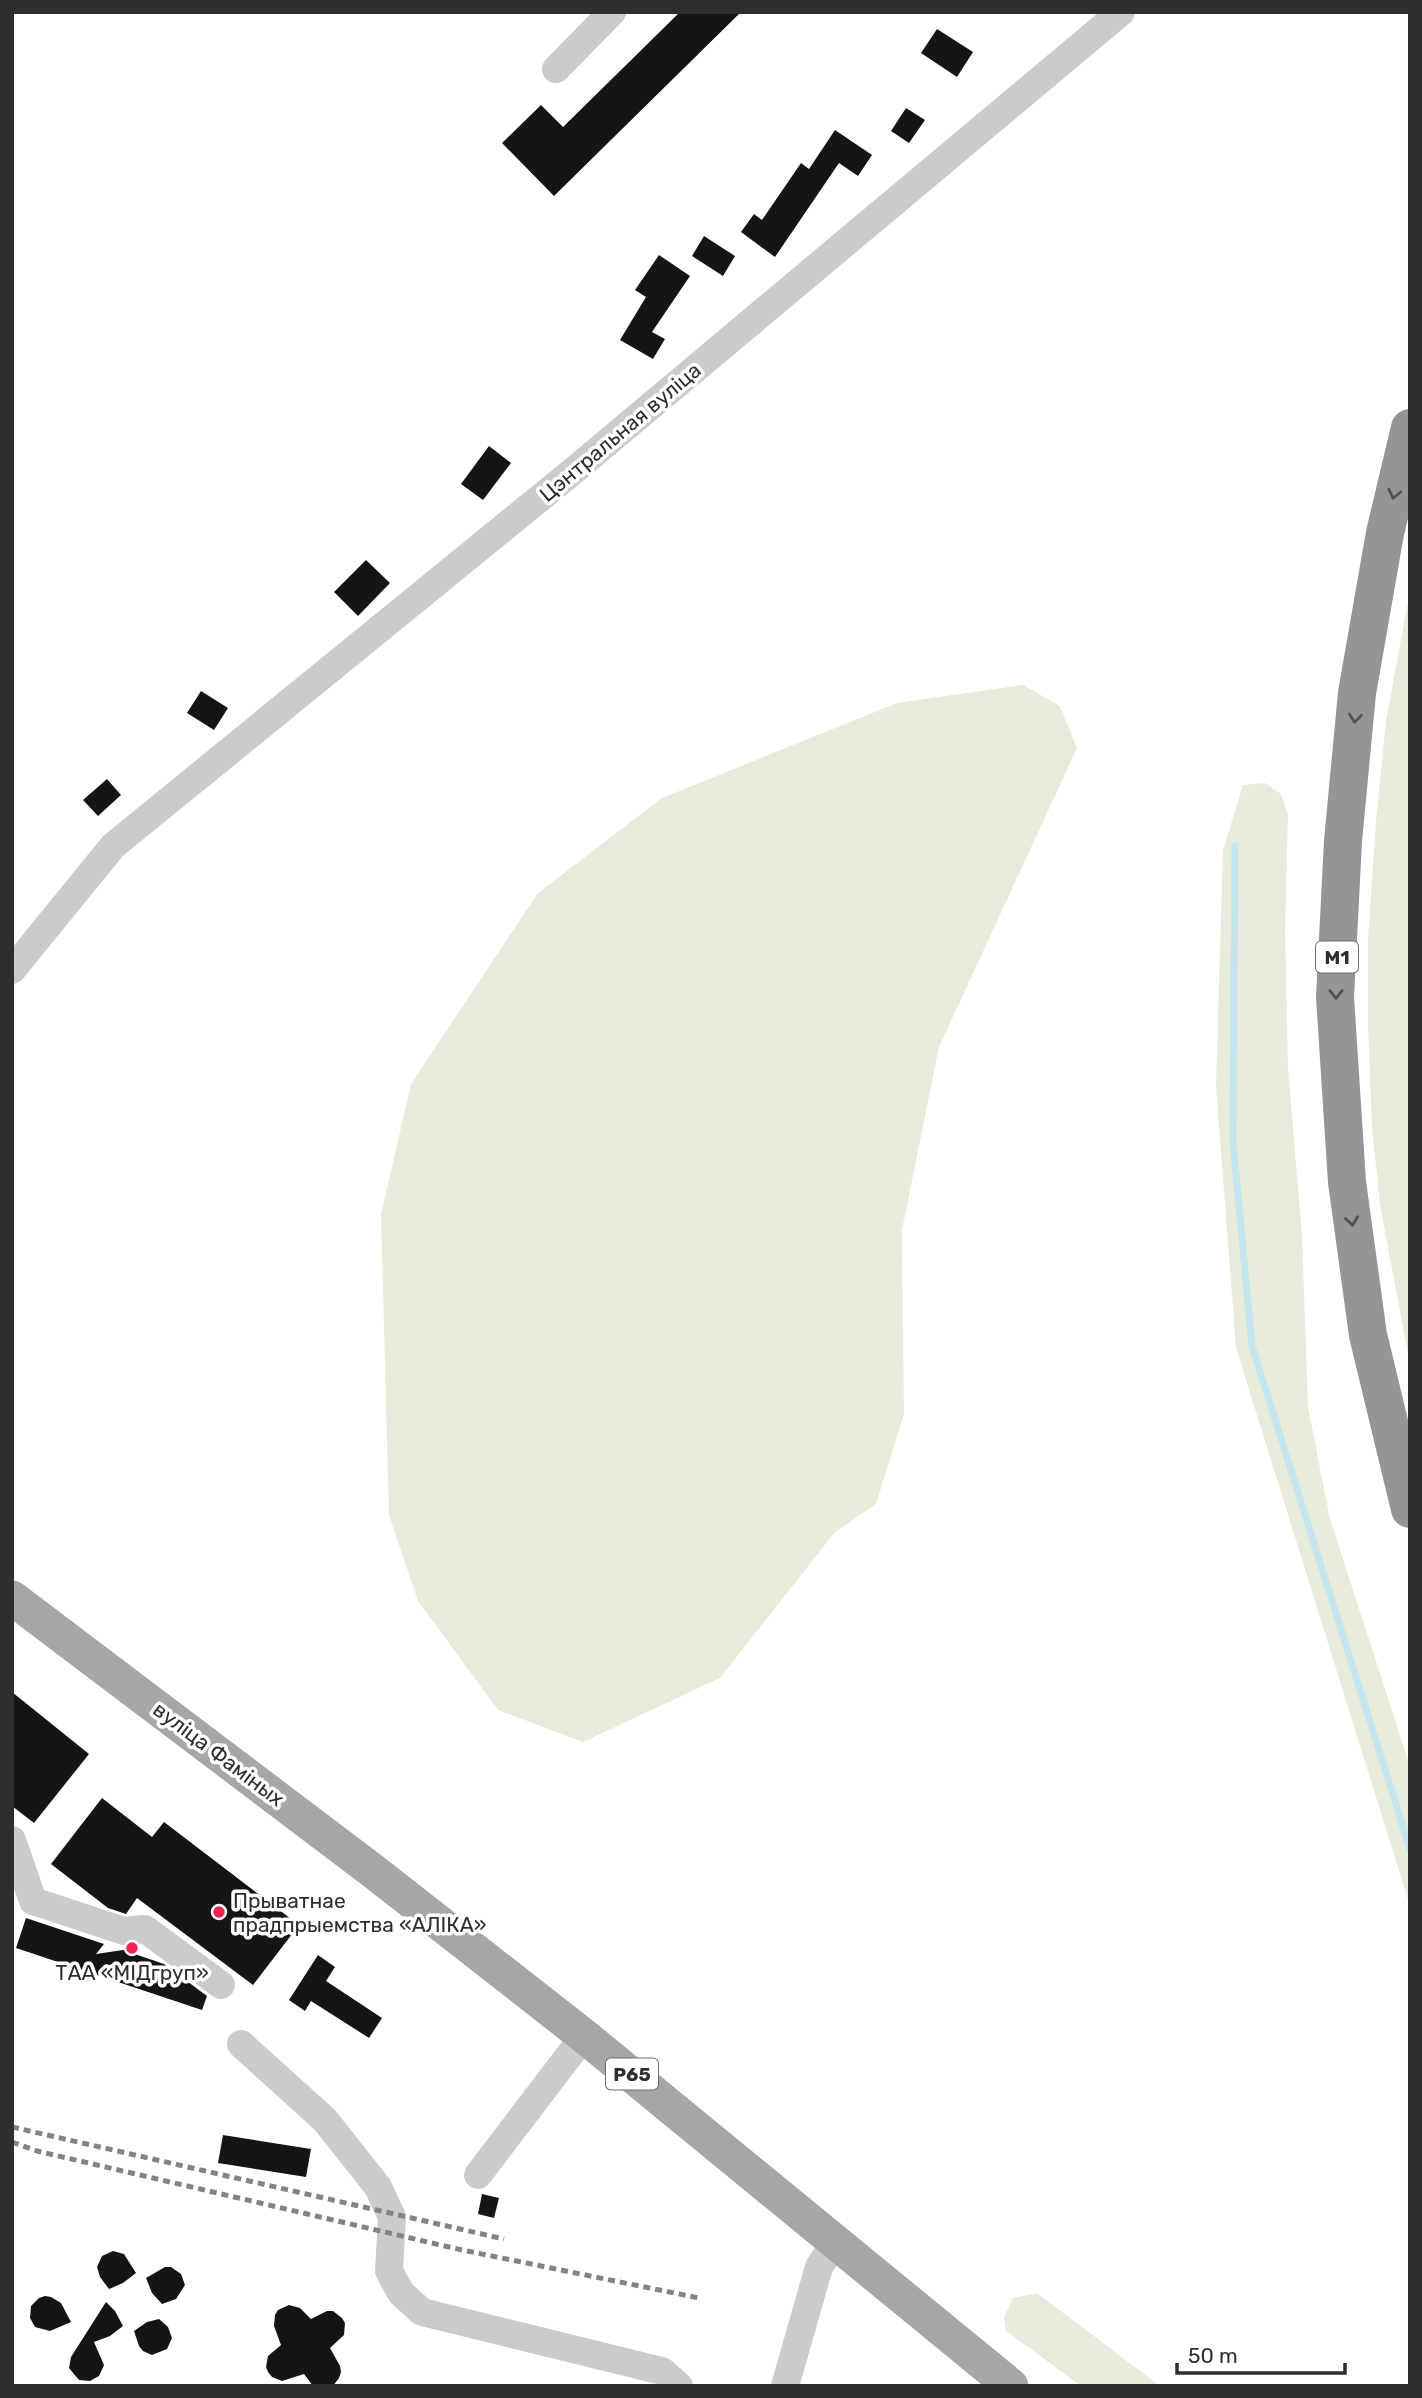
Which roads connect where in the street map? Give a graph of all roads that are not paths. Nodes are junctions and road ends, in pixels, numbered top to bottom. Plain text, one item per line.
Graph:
1 (612, 12) edge
2 (1121, 12) edge
3 (556, 69) dead end
4 (1410, 428) edge
5 (12, 970) edge
6 (1410, 1509) edge
7 (12, 1598) edge
8 (12, 1840) edge
9 (221, 1985) dead end
10 (584, 2035) junction
11 (240, 2044) dead end
12 (478, 2175) dead end
13 (836, 2241) junction
14 (680, 2386) edge
15 (785, 2386) edge
16 (1010, 2386) edge

1 - 3 street
2 - 5 street, Цэнтральная вуліца
4 -> 6 highway, М1
7 - 10 main road, вуліца Фаміных / Р65
8 - 9 street
10 - 12 street
10 - 13 main road, Р65
11 - 14 street
13 - 15 street
13 - 16 main road, Р65

